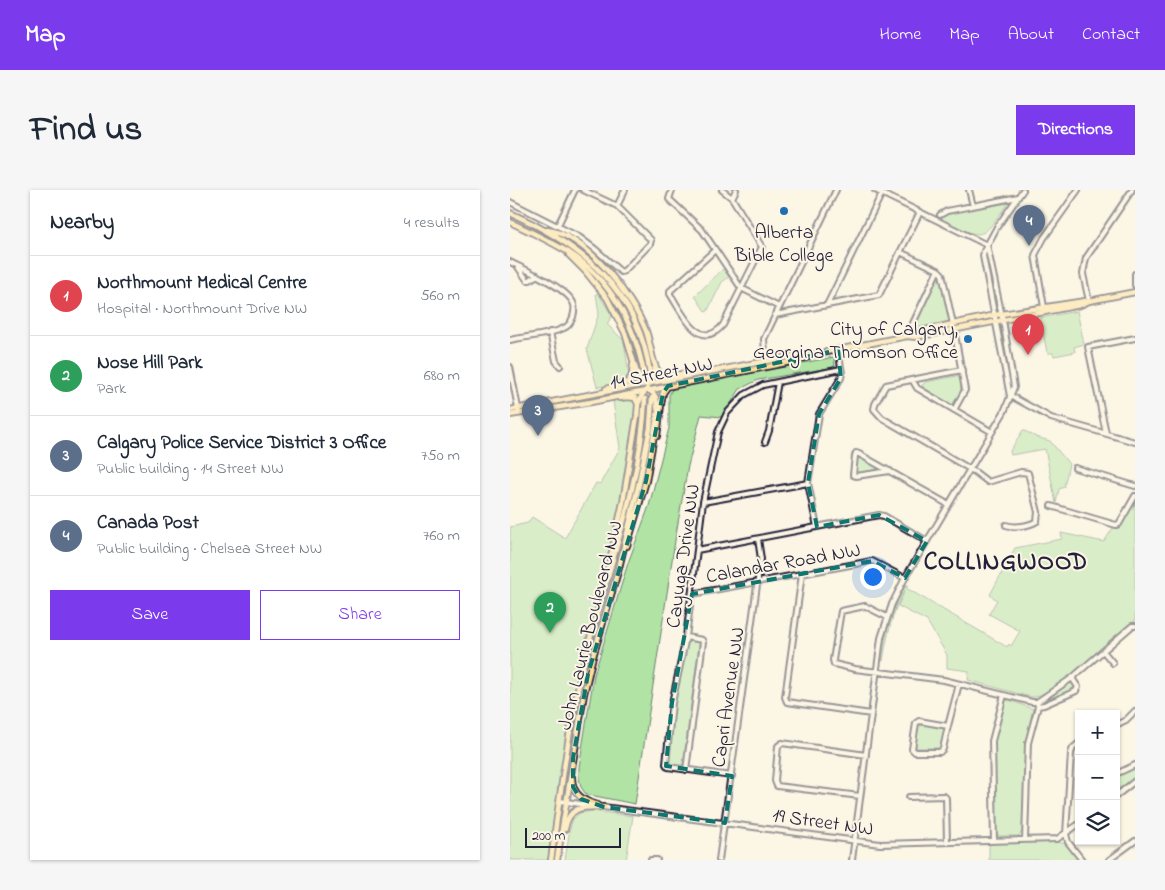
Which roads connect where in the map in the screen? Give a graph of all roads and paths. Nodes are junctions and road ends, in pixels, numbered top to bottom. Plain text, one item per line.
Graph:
1 (575, 190) edge
2 (583, 190) edge
3 (625, 190) edge
4 (672, 190) edge
5 (722, 190) edge
6 (736, 190) edge
7 (836, 190) edge
8 (876, 190) edge
9 (969, 190) edge
10 (1022, 190) edge
11 (1078, 190) edge
12 (1132, 190) edge
13 (882, 193) junction
14 (1018, 197) junction
15 (732, 198) junction
16 (510, 202) edge
17 (617, 206) junction
18 (972, 206) junction
19 (920, 212) junction
20 (510, 213) edge
21 (940, 215) dead end
22 (510, 222) edge
23 (558, 225) junction
24 (547, 230) junction
25 (987, 245) junction
26 (714, 250) junction
27 (567, 252) junction
28 (900, 252) junction
29 (510, 262) edge
30 (516, 265) junction
31 (938, 270) junction
32 (1135, 274) edge
33 (537, 275) junction
34 (1135, 285) edge
35 (741, 288) junction
36 (1135, 292) edge
37 (1089, 301) junction
38 (827, 305) junction
39 (779, 307) junction
40 (1044, 307) junction
41 (775, 315) junction
42 (1002, 317) junction
43 (996, 318) junction
44 (954, 326) junction
45 (550, 332) junction
46 (906, 336) junction
47 (1135, 338) edge
48 (510, 340) edge
49 (838, 350) junction
50 (817, 354) junction
51 (772, 360) junction
52 (633, 361) junction
53 (560, 366) dead end
54 (510, 367) edge
55 (655, 368) junction
56 (841, 368) junction
57 (962, 370) junction
58 (707, 372) junction
59 (650, 374) dead end
60 (644, 375) dead end
61 (913, 381) junction
62 (778, 382) junction
63 (638, 385) junction
64 (654, 385) junction
65 (668, 386) junction
66 (645, 388) junction
67 (598, 393) junction
68 (1010, 396) junction
69 (606, 398) junction
70 (652, 398) dead end
71 (646, 399) dead end
72 (638, 404) junction
73 (510, 410) edge
74 (519, 410) junction
75 (954, 410) junction
76 (510, 415) edge
77 (992, 432) junction
78 (1106, 433) junction
79 (764, 442) dead end
80 (1135, 442) edge
81 (652, 451) junction
82 (1075, 468) dead end
83 (969, 469) junction
84 (890, 471) junction
85 (808, 483) junction
86 (1135, 486) edge
87 (1135, 496) edge
88 (704, 502) junction
89 (948, 505) junction
90 (1051, 506) dead end
91 (1006, 525) dead end
92 (817, 527) junction
93 (758, 539) junction
94 (927, 541) junction
95 (697, 550) junction
96 (619, 568) junction
97 (802, 574) junction
98 (905, 578) junction
99 (758, 582) junction
100 (605, 590) junction
101 (692, 594) junction
102 (887, 617) junction
103 (1135, 626) edge
104 (686, 638) junction
105 (1103, 652) junction
106 (1113, 663) dead end
107 (876, 671) junction
108 (1072, 678) junction
109 (959, 684) junction
110 (1004, 695) junction
111 (1037, 704) junction
112 (1135, 711) edge
113 (871, 714) junction
114 (1120, 723) edge
115 (948, 726) junction
116 (1075, 746) edge
117 (866, 755) junction
118 (573, 758) junction
119 (1135, 765) edge
120 (686, 770) junction
121 (1120, 772) edge
122 (732, 776) junction
123 (1135, 781) edge
124 (1120, 793) edge
125 (860, 796) junction
126 (909, 797) dead end
127 (560, 800) junction
128 (566, 802) junction
129 (604, 807) junction
130 (1068, 820) junction
131 (725, 822) junction
132 (1074, 828) joint
133 (1066, 834) junction
134 (1025, 840) junction
135 (854, 841) junction
136 (994, 841) junction
137 (1135, 841) edge
138 (947, 842) junction
139 (551, 860) edge
140 (558, 860) edge
141 (651, 860) edge
142 (657, 860) edge
143 (720, 860) edge
144 (852, 860) edge
145 (1082, 860) edge
146 (1109, 860) edge

1 - 23 street
2 - 17 street
3 - 17 street
4 - 26 street
5 - 15 street
6 - 15 street
7 - 39 street
8 - 13 street
9 - 18 street
10 - 14 street
11 - 40 street
12 - 37 street
13 - 19 street
13 - 38 street
14 - 18 street
14 - 25 street
15 - 35 street
16 - 23 street
17 - 23 street
18 - 21 street
19 - 25 street
19 - 28 street
20 - 24 main road
22 - 27 main road
24 - 55 main road
24 - 59 main road
25 - 42 street
25 - 43 street
26 - 35 street
26 - 35 street
27 - 52 main road
27 - 60 main road
28 - 31 street
28 - 38 street
29 - 30 street
30 - 33 street
30 - 33 street
31 - 44 street
31 - 46 street
32 - 34 street
33 - 45 street
35 - 39 street
36 - 37 main road, 14 Street NW
37 - 40 main road, 14 Street NW
37 - 42 main road, 14 Street NW
38 - 41 street
39 - 41 street
40 - 42 main road, 14 Street NW
41 - 51 street
42 - 43 main road, 14 Street NW
42 - 68 street
43 - 44 main road, 14 Street NW
43 - 68 street
44 - 46 main road, 14 Street NW
44 - 57 street
45 - 48 street
45 - 53 street
46 - 49 main road, 14 Street NW
47 - 78 street
49 - 50 main road, 14 Street NW
49 - 56 street
50 - 51 main road, 14 Street NW
50 - 65 main road, 14 Street NW
51 - 58 main road, 14 Street NW
52 - 64 main road
52 - 67 main road
54 - 74 street
55 - 58 main road
55 - 64 main road
56 - 62 street, Cayuga Drive NW
56 - 85 street
57 - 61 street
57 - 75 street
58 - 64 main road, 14 Street NW
61 - 75 street
61 - 83 street
62 - 79 street
62 - 88 street, Cayuga Drive NW
63 - 64 main road, 14 Street NW
63 - 66 main road
63 - 67 main road, 14 Street NW
64 - 65 main road, 14 Street NW
64 - 66 main road, 14 Street NW
64 - 66 main road
65 - 81 main road
66 - 69 main road, 14 Street NW
66 - 72 main road
66 - 81 main road
67 - 74 main road, 14 Street NW
68 - 77 street
68 - 78 street
69 - 72 main road
69 - 74 main road, 14 Street NW
70 - 96 main road, John Laurie Boulevard NW
71 - 100 main road, John Laurie Boulevard NW
72 - 100 main road
73 - 74 main road, 14 Street NW
74 - 76 main road, 14 Street NW
75 - 77 street
77 - 83 street
78 - 80 street
81 - 96 main road
82 - 86 street
83 - 89 street
83 - 91 street
84 - 84 street
84 - 89 street
85 - 88 street
85 - 92 street
87 - 90 street
88 - 95 street, Cayuga Drive NW
89 - 94 street
92 - 93 street
92 - 94 street
93 - 95 street
93 - 99 street, Capri Avenue NW
94 - 98 street
95 - 101 street, Cayuga Drive NW
96 - 118 main road, John Laurie Boulevard NW
97 - 98 street, Calandar Road NW
97 - 99 street, Calandar Road NW
97 - 113 street
98 - 102 street
99 - 101 street, Calandar Road NW
99 - 122 street, Capri Avenue NW
100 - 127 main road, John Laurie Boulevard NW
101 - 104 street, Cayuga Drive NW
102 - 107 street
102 - 107 street
103 - 105 street
104 - 120 street
104 - 120 street, Cayuga Drive NW
105 - 106 street
105 - 108 street
107 - 109 street
107 - 113 street
108 - 111 street
108 - 111 street
109 - 110 street
109 - 115 street
110 - 111 street
110 - 136 street
111 - 134 street
112 - 114 street
113 - 117 street
115 - 115 street
116 - 130 street
117 - 125 street
117 - 125 street
118 - 128 main road, John Laurie Boulevard NW
118 - 129 main road
119 - 121 street
120 - 122 street, Cayuga Drive NW
122 - 131 street, Capri Avenue NW
123 - 124 street
125 - 135 street
126 - 138 street
127 - 128 street, 19 Street NW
127 - 139 main road, John Laurie Boulevard NW
128 - 129 street, 19 Street NW
128 - 140 main road, John Laurie Boulevard NW
129 - 131 street, 19 Street NW
129 - 140 main road
130 - 132 street
130 - 133 street
131 - 135 street, 19 Street NW
131 - 143 street, Capri Avenue NW
132 - 133 street, 19 Street NW
133 - 134 street, 19 Street NW
133 - 145 street
134 - 136 street, 19 Street NW
135 - 138 street, 19 Street NW
135 - 144 street
136 - 138 street, 19 Street NW
137 - 146 street
141 - 142 street

